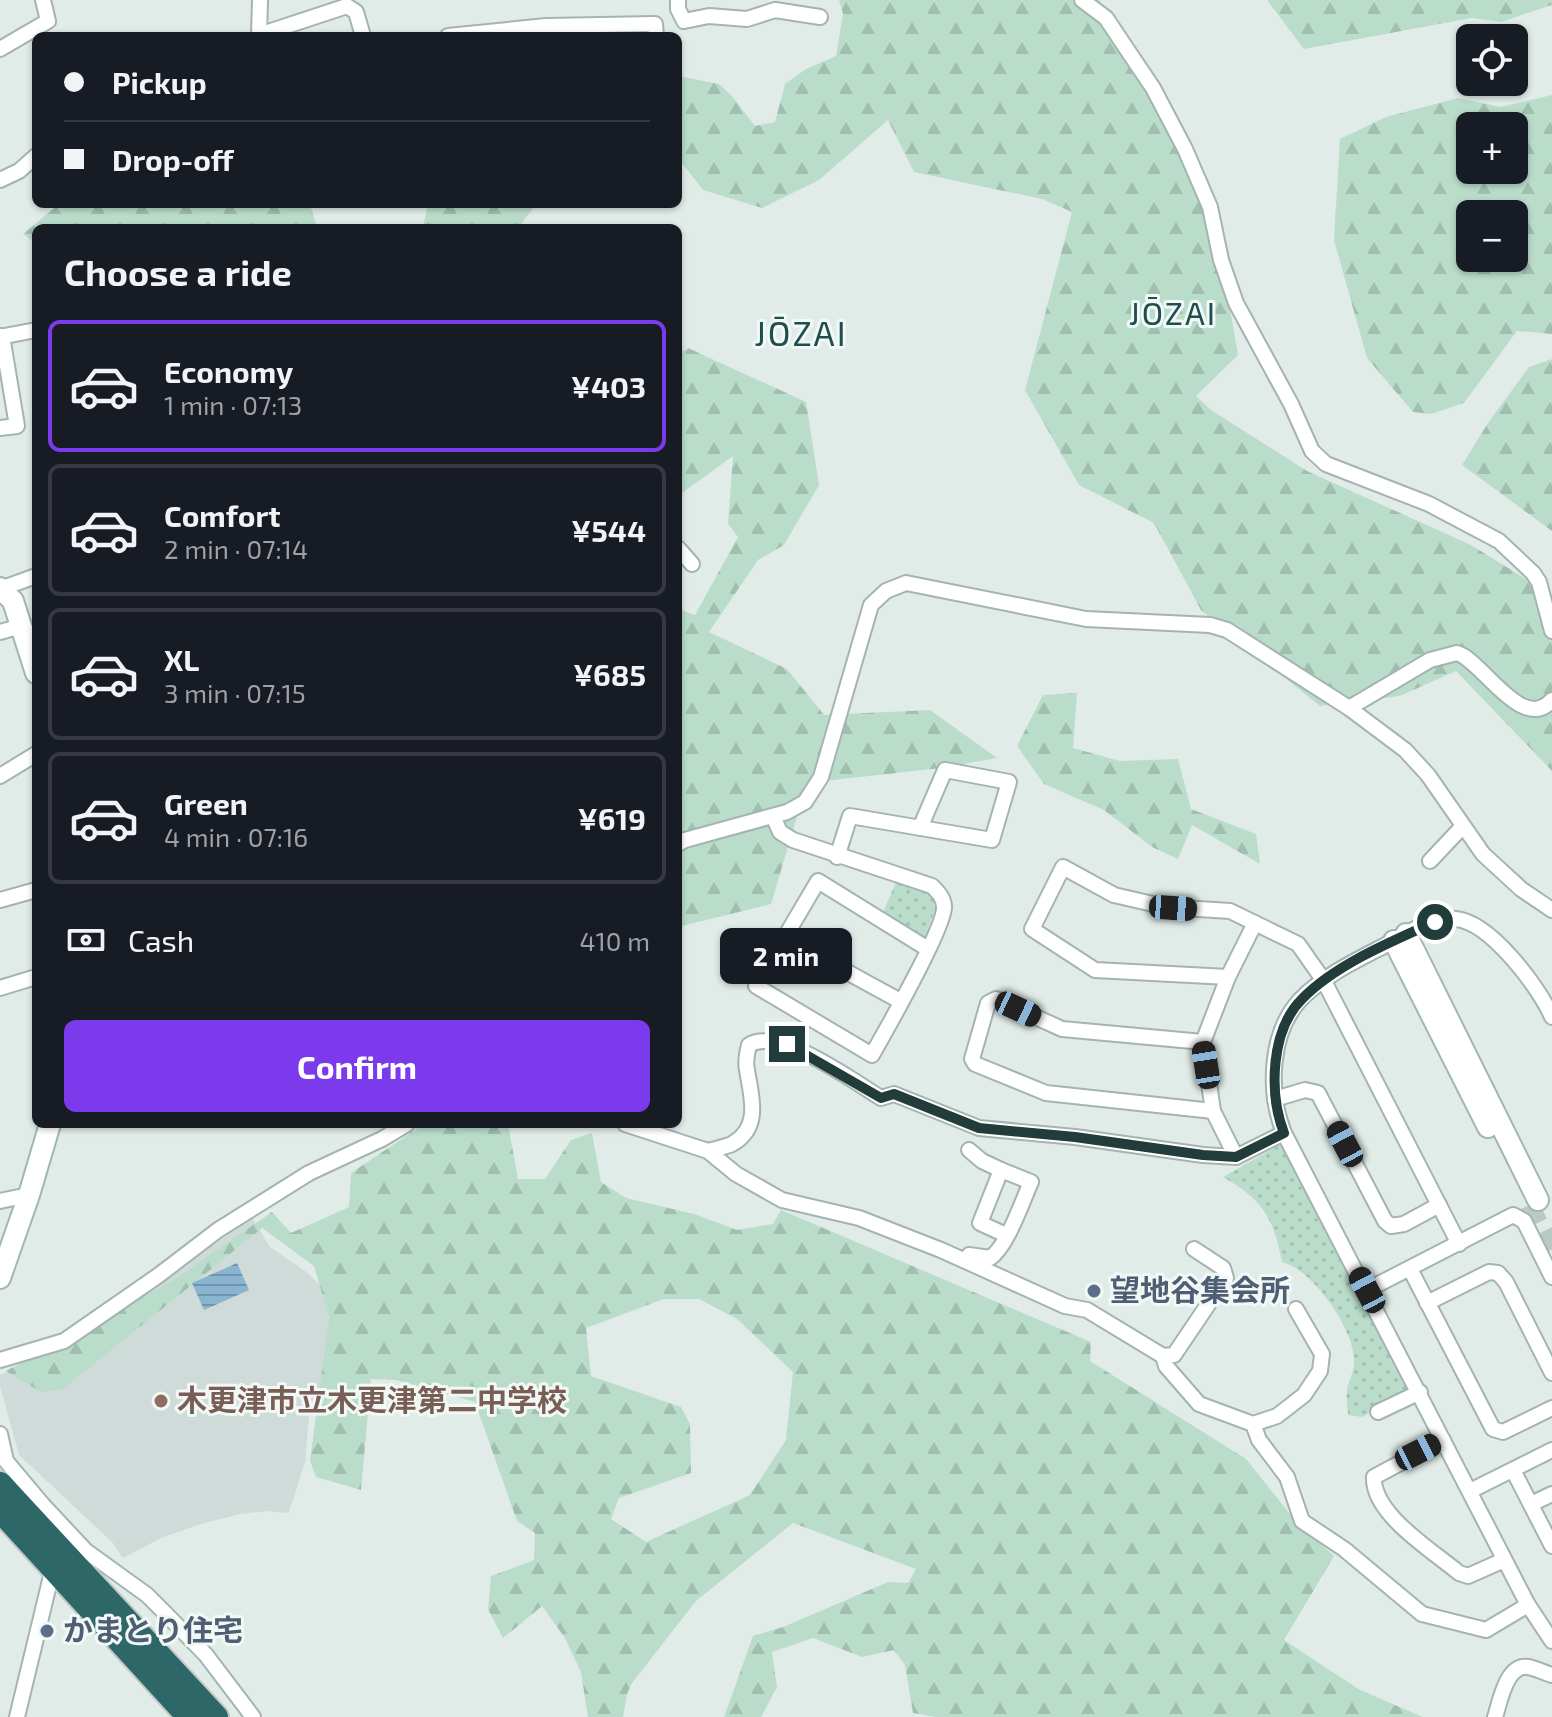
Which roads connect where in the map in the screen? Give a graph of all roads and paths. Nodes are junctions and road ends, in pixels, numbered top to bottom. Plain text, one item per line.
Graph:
1 (43, 0) edge
2 (260, 0) edge
3 (678, 0) edge
4 (1082, 0) edge
5 (820, 17) dead end
6 (562, 31) edge
7 (259, 32) edge
8 (271, 32) edge
9 (362, 32) edge
10 (539, 32) edge
11 (656, 32) edge
12 (0, 49) edge
13 (32, 160) edge
14 (0, 180) edge
15 (32, 331) edge
16 (1, 336) edge
17 (0, 428) edge
18 (682, 553) edge
19 (692, 564) dead end
20 (32, 577) edge
21 (0, 589) edge
22 (1552, 631) edge
23 (0, 632) edge
24 (28, 632) edge
25 (32, 652) edge
26 (1552, 700) edge
27 (1349, 708) junction
28 (32, 756) edge
29 (0, 776) edge
30 (773, 816) junction
31 (1462, 827) junction
32 (920, 828) junction
33 (682, 842) edge
34 (837, 857) junction
35 (1430, 861) dead end
36 (32, 891) edge
37 (0, 900) edge
38 (1552, 910) edge
39 (1255, 923) junction
40 (1400, 937) junction
41 (785, 938) junction
42 (928, 949) junction
43 (1228, 977) junction
44 (32, 978) edge
45 (1324, 981) junction
46 (0, 988) edge
47 (900, 1001) junction
48 (1552, 1017) edge
49 (1203, 1042) junction
50 (1275, 1099) junction
51 (1213, 1111) junction
52 (49, 1128) edge
53 (400, 1128) edge
54 (637, 1128) edge
55 (1284, 1133) junction
56 (969, 1150) dead end
57 (708, 1151) junction
58 (1236, 1157) junction
59 (1001, 1170) junction
60 (29, 1195) junction
61 (0, 1201) edge
62 (1534, 1203) tunnel mouth
63 (1439, 1205) junction
64 (1006, 1235) junction
65 (1459, 1244) junction
66 (1194, 1249) dead end
67 (941, 1250) junction
68 (1410, 1269) junction
69 (1552, 1277) edge
70 (0, 1278) edge
71 (1367, 1290) junction
72 (1427, 1303) junction
73 (1296, 1309) dead end
74 (1163, 1356) junction
75 (0, 1360) edge
76 (1552, 1373) edge
77 (1420, 1392) junction
78 (1552, 1408) edge
79 (1378, 1412) dead end
80 (1253, 1424) junction
81 (0, 1434) edge
82 (1443, 1440) junction
83 (1552, 1450) edge
84 (1513, 1470) junction
85 (0, 1484) edge
86 (1470, 1491) junction
87 (1552, 1494) edge
88 (1531, 1504) junction
89 (0, 1510) edge
90 (1552, 1546) edge
91 (1504, 1560) junction
92 (53, 1568) junction
93 (1528, 1605) junction
94 (1552, 1641) edge
95 (1552, 1675) edge
96 (17, 1717) edge
97 (186, 1717) edge
98 (216, 1717) edge
99 (253, 1717) edge
100 (1495, 1717) edge

1 - 12 street
2 - 7 street
3 - 5 street
4 - 22 street
6 - 10 street
6 - 11 street
8 - 9 street
13 - 14 street
15 - 16 street
16 - 17 street
18 - 19 street
20 - 21 street
21 - 24 street
23 - 24 street
24 - 25 street
26 - 27 street
27 - 30 street
27 - 31 street
28 - 29 street
30 - 33 street
30 - 34 street
31 - 35 street
31 - 38 street
32 - 32 street
32 - 34 street
34 - 42 street
36 - 37 street
39 - 43 street
39 - 43 street
39 - 45 street
40 - 45 street
40 - 48 street
40 - 62 street
41 - 42 street
41 - 47 street
41 - 47 street
42 - 47 street
43 - 49 street
44 - 46 street
45 - 50 street
45 - 63 street
49 - 51 street
49 - 51 street
50 - 55 street
50 - 63 street
51 - 58 street
52 - 60 street
53 - 75 street
54 - 57 street
55 - 58 street
55 - 71 street
56 - 59 street
57 - 58 street
57 - 67 street
59 - 64 street
59 - 64 street
60 - 61 street
60 - 70 street
63 - 65 street
64 - 67 street
65 - 68 street
65 - 69 street
66 - 74 street
67 - 74 street
68 - 71 street
68 - 72 street
71 - 77 street
72 - 76 street
72 - 78 street
73 - 80 street
74 - 80 street
77 - 79 street
77 - 82 street
80 - 93 street
81 - 99 street
82 - 86 street
82 - 91 street
83 - 84 street
84 - 86 street
84 - 88 street
85 - 98 highway
86 - 91 street
87 - 88 street
88 - 90 street
89 - 92 highway
91 - 93 street
92 - 96 street
92 - 97 highway
93 - 94 street
95 - 100 street

